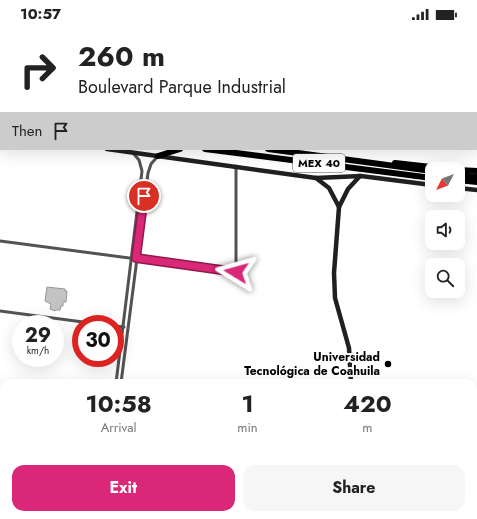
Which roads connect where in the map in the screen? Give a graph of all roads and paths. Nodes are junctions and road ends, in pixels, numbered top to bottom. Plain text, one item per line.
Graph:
1 (114, 150) edge
2 (178, 150) edge
3 (214, 150) edge
4 (276, 150) edge
5 (134, 153) junction
6 (170, 155) junction
7 (158, 156) junction
8 (388, 164) junction
9 (236, 166) junction
10 (425, 166) edge
11 (465, 170) edge
12 (477, 171) edge
13 (425, 174) edge
14 (425, 174) edge
15 (360, 176) junction
16 (465, 176) edge
17 (142, 177) junction
18 (477, 177) edge
19 (147, 178) junction
20 (316, 178) junction
21 (465, 181) edge
22 (477, 183) edge
23 (425, 184) edge
24 (465, 189) edge
25 (477, 190) edge
26 (139, 196) junction
27 (144, 196) junction
28 (339, 207) junction
29 (137, 214) junction
30 (142, 215) junction
31 (0, 241) edge
32 (132, 258) junction
33 (136, 258) junction
34 (0, 311) edge
35 (124, 319) edge
36 (72, 321) edge
37 (124, 327) edge
38 (128, 328) junction
39 (118, 367) edge
40 (116, 379) edge
41 (122, 379) edge
42 (351, 379) edge

1 - 5 street
2 - 6 highway
3 - 13 highway, MEX 40
4 - 8 highway, MEX 40
5 - 7 street
5 - 17 street
6 - 7 highway
6 - 9 street
7 - 19 street
8 - 10 highway
8 - 14 highway, MEX 40
9 - 20 street
9 - 33 street
11 - 12 highway
15 - 20 street
15 - 23 street
15 - 28 street
16 - 18 highway
17 - 19 street
17 - 26 street
19 - 27 street
20 - 28 street
21 - 22 highway
24 - 25 street
26 - 27 street
26 - 29 street
27 - 30 street
28 - 42 street
29 - 30 street
29 - 32 street
30 - 33 street
31 - 32 street
32 - 33 street
32 - 35 street
33 - 38 street
34 - 36 street
37 - 38 street
38 - 41 street
39 - 40 street

